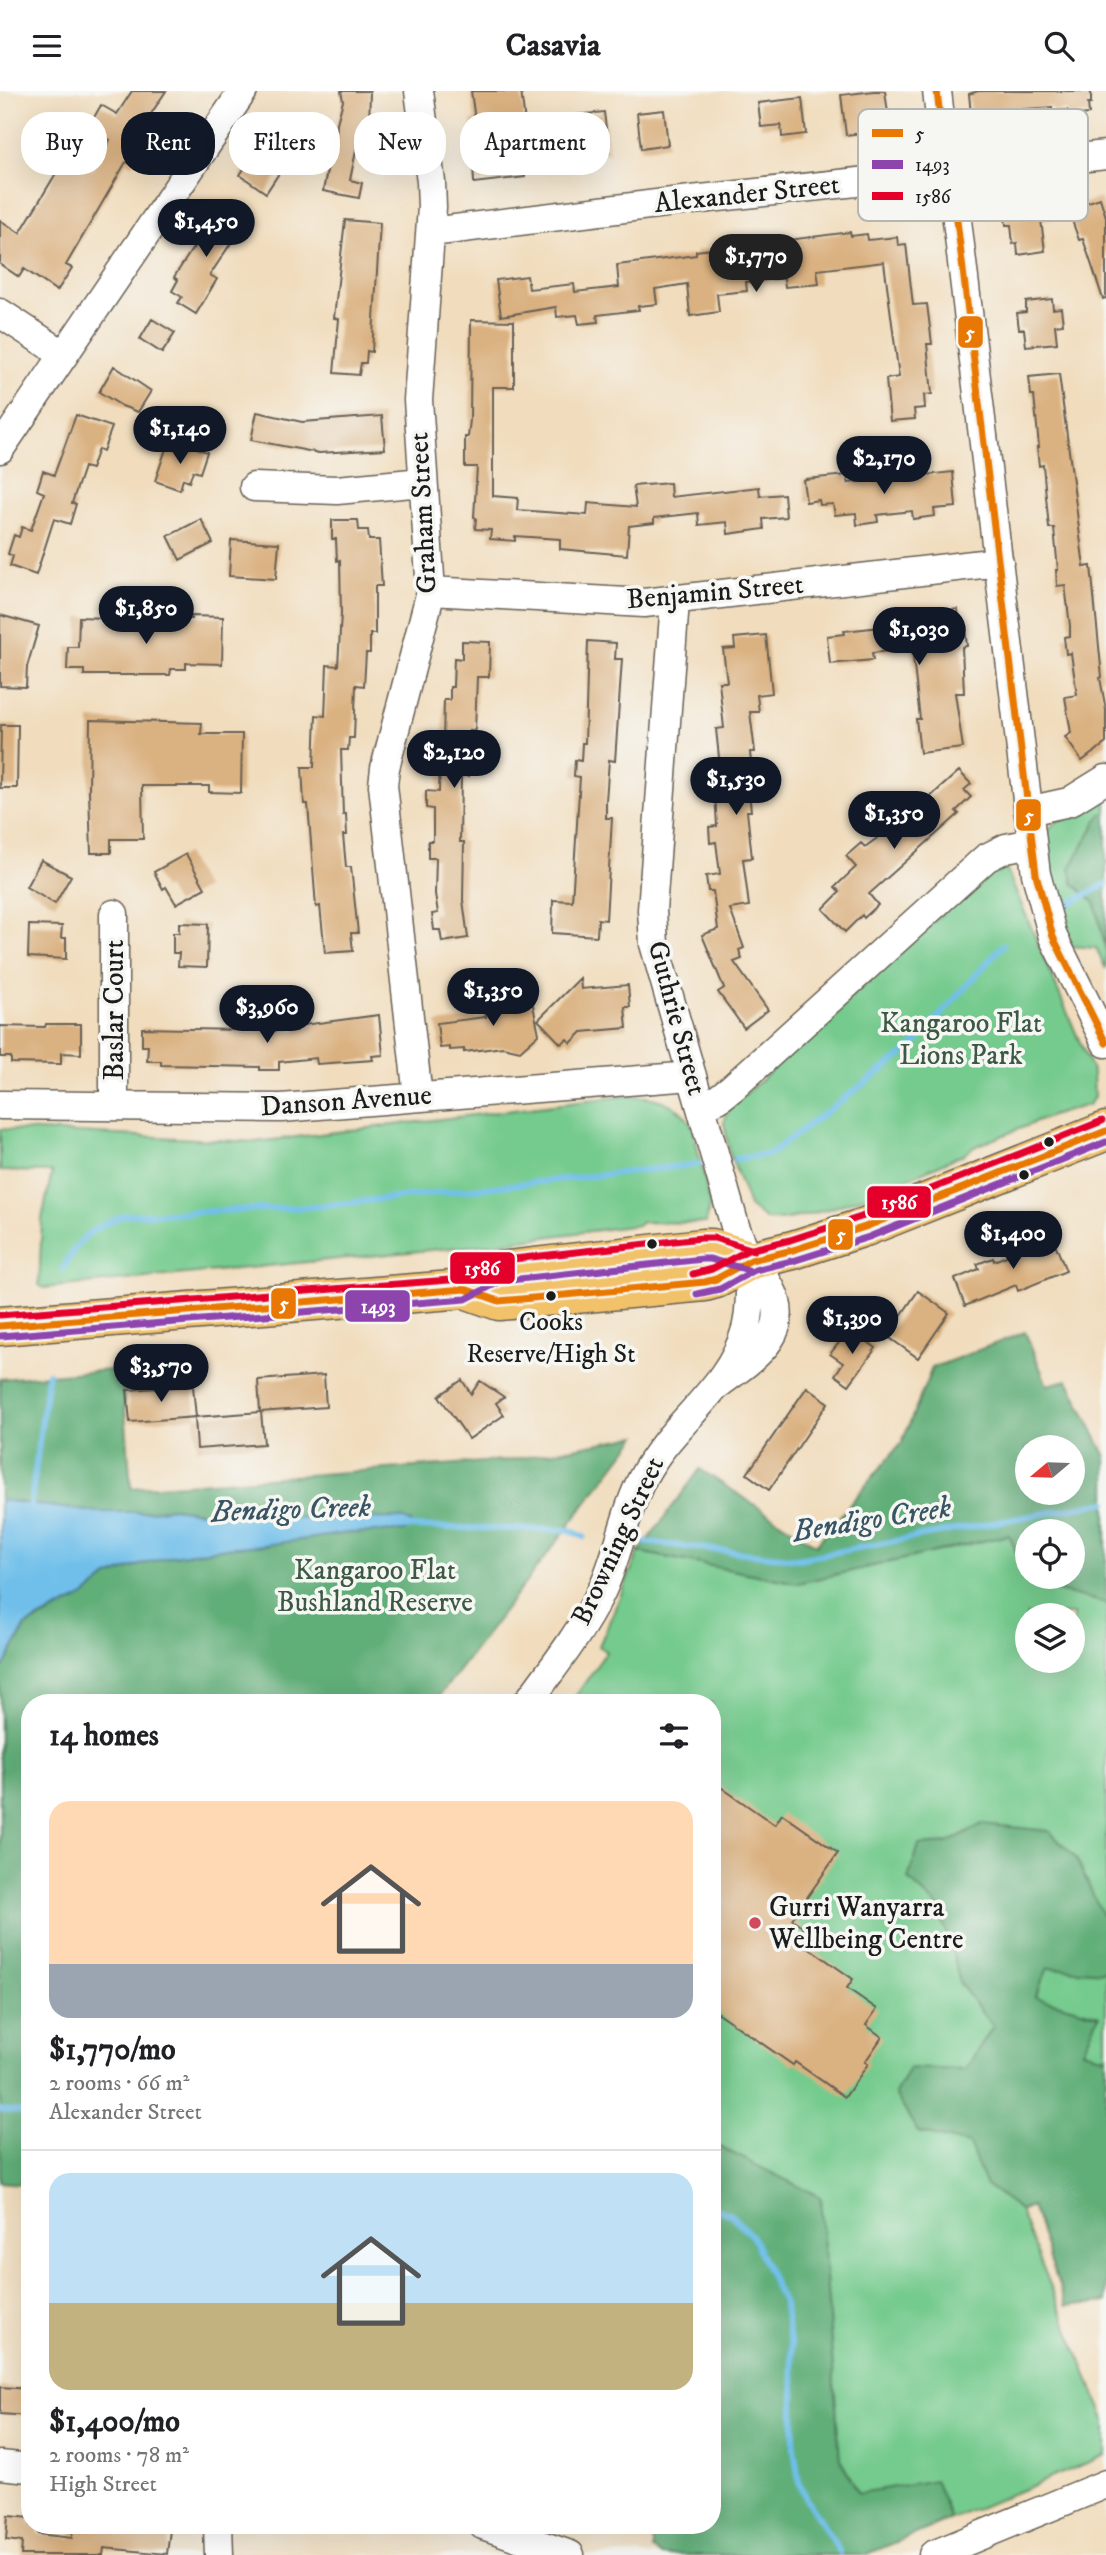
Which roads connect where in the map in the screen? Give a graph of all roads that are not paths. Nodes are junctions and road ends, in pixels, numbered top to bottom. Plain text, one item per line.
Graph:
1 (243, 91) edge
2 (419, 91) edge
3 (937, 91) edge
4 (939, 109) edge
5 (1106, 155) edge
6 (1088, 157) edge
7 (858, 182) edge
8 (957, 221) edge
9 (430, 232) junction
10 (0, 313) edge
11 (64, 355) junction
12 (0, 449) edge
13 (423, 482) junction
14 (254, 487) dead end
15 (999, 562) junction
16 (431, 591) junction
17 (675, 601) junction
18 (1106, 779) edge
19 (1028, 811) junction
20 (1032, 843) junction
21 (114, 914) dead end
22 (1106, 1043) edge
23 (691, 1076) junction
24 (418, 1097) junction
25 (0, 1105) edge
26 (114, 1106) junction
27 (701, 1106) junction
28 (1106, 1131) edge
29 (751, 1260) junction
30 (0, 1326) edge
31 (533, 1694) edge
32 (0, 2465) edge
33 (21, 2468) edge
34 (1106, 2484) edge
35 (219, 2534) edge
36 (509, 2534) edge
37 (219, 2555) edge
38 (570, 2555) edge
39 (933, 2555) edge

1 - 11 street
2 - 9 street, Graham Street
3 - 4 street
5 - 6 street, Alexander Street
7 - 9 street, Alexander Street
8 - 15 street
9 - 13 street, Graham Street
10 - 11 street
11 - 12 street
13 - 14 street
13 - 16 street, Graham Street
15 - 17 street, Benjamin Street
15 - 19 street
16 - 17 street, Benjamin Street
16 - 24 street, Graham Street
17 - 23 street, Guthrie Street
18 - 19 street
19 - 20 street
20 - 22 street
20 - 27 street
21 - 26 street, Baslar Court
23 - 24 street, Danson Avenue
23 - 27 street, Guthrie Street
24 - 26 street, Danson Avenue
25 - 26 street, Danson Avenue
27 - 29 street, Guthrie Street
28 - 29 highway
29 - 30 highway
29 - 31 street, Browning Street
32 - 33 street
34 - 39 street
35 - 37 street
36 - 38 street

